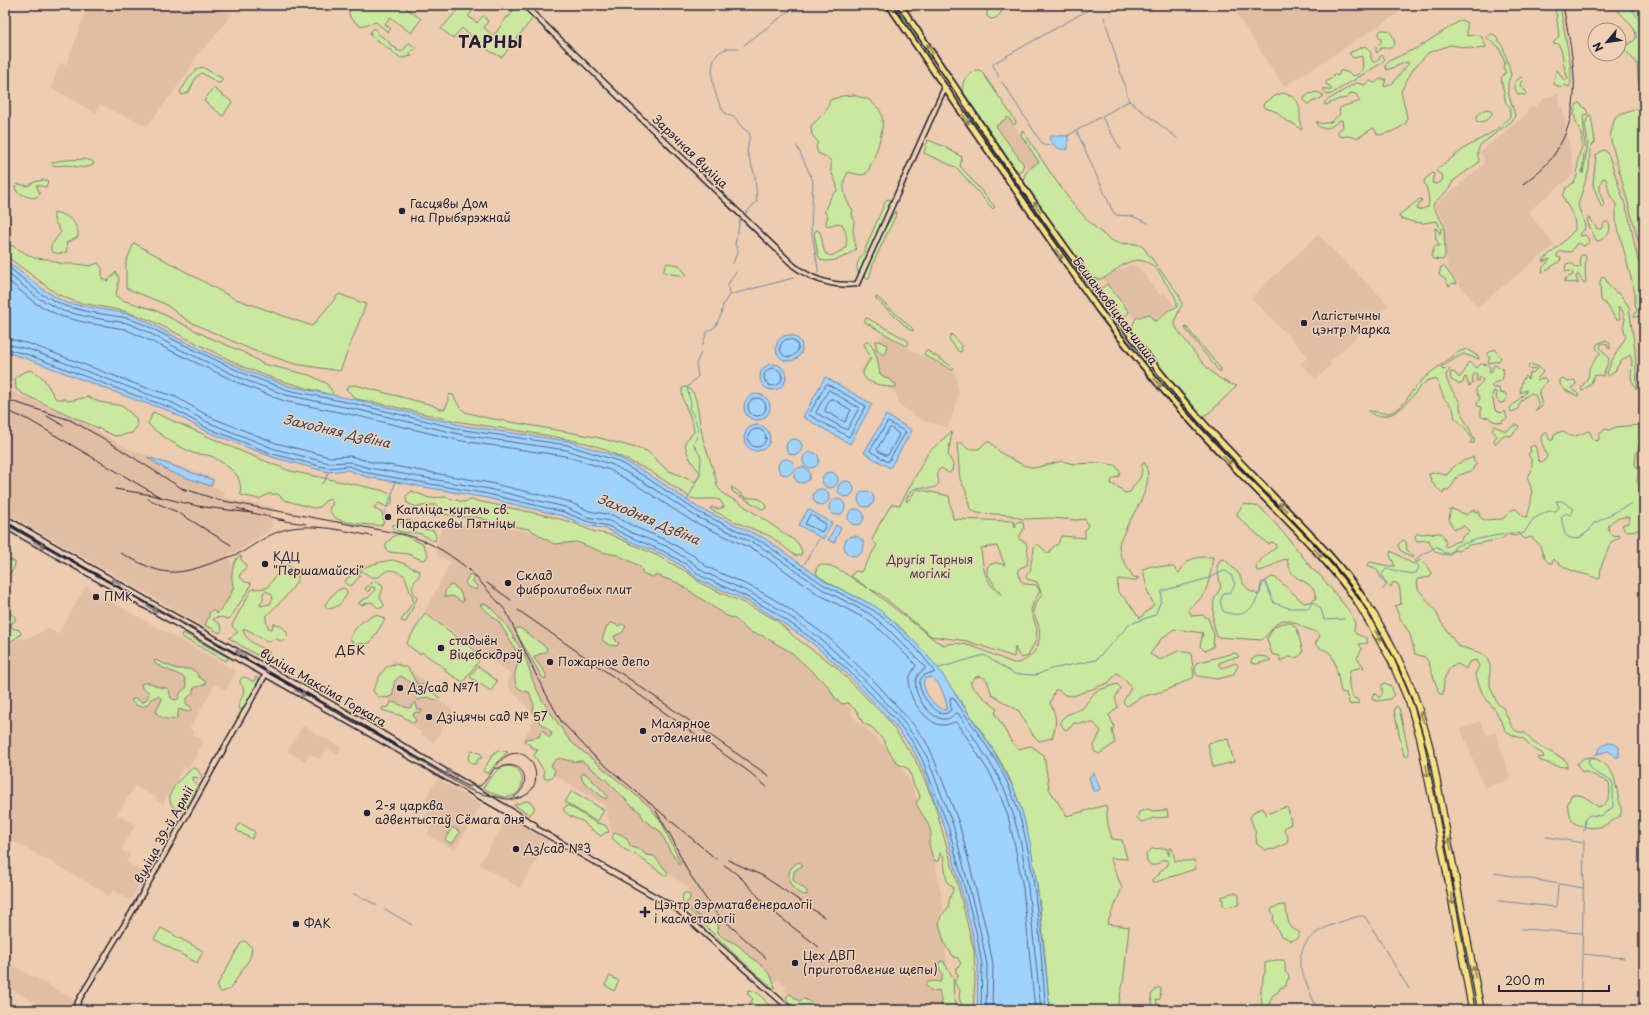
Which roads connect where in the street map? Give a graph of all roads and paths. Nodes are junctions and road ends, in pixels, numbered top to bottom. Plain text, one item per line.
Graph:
1 (524, 5) edge
2 (889, 5) edge
3 (900, 5) edge
4 (945, 87) junction
5 (5, 518) edge
6 (5, 526) edge
7 (1364, 599) joint
8 (1358, 603) joint
9 (269, 669) junction
10 (266, 674) junction
11 (628, 881) junction
12 (74, 1010) edge
13 (791, 1010) edge
14 (1472, 1010) edge
15 (1481, 1010) edge

1 - 4 main road, Зарэчная вуліца
2 - 4 main road, Бешанковіцкая шаша
7 -> 3 main road, Бешанковіцкая шаша
4 -> 8 main road, Бешанковіцкая шаша
9 -> 5 main road, вуліца Максіма Горкага
6 -> 10 main road, вуліца Максіма Горкага
15 -> 7 highway
8 -> 14 highway
9 - 10 main road, вуліца 39-й Арміі
11 -> 9 main road, вуліца Максіма Горкага
10 -> 11 main road, вуліца Максіма Горкага
10 - 12 main road, вуліца 39-й Арміі
11 - 13 main road, вуліца Максіма Горкага

